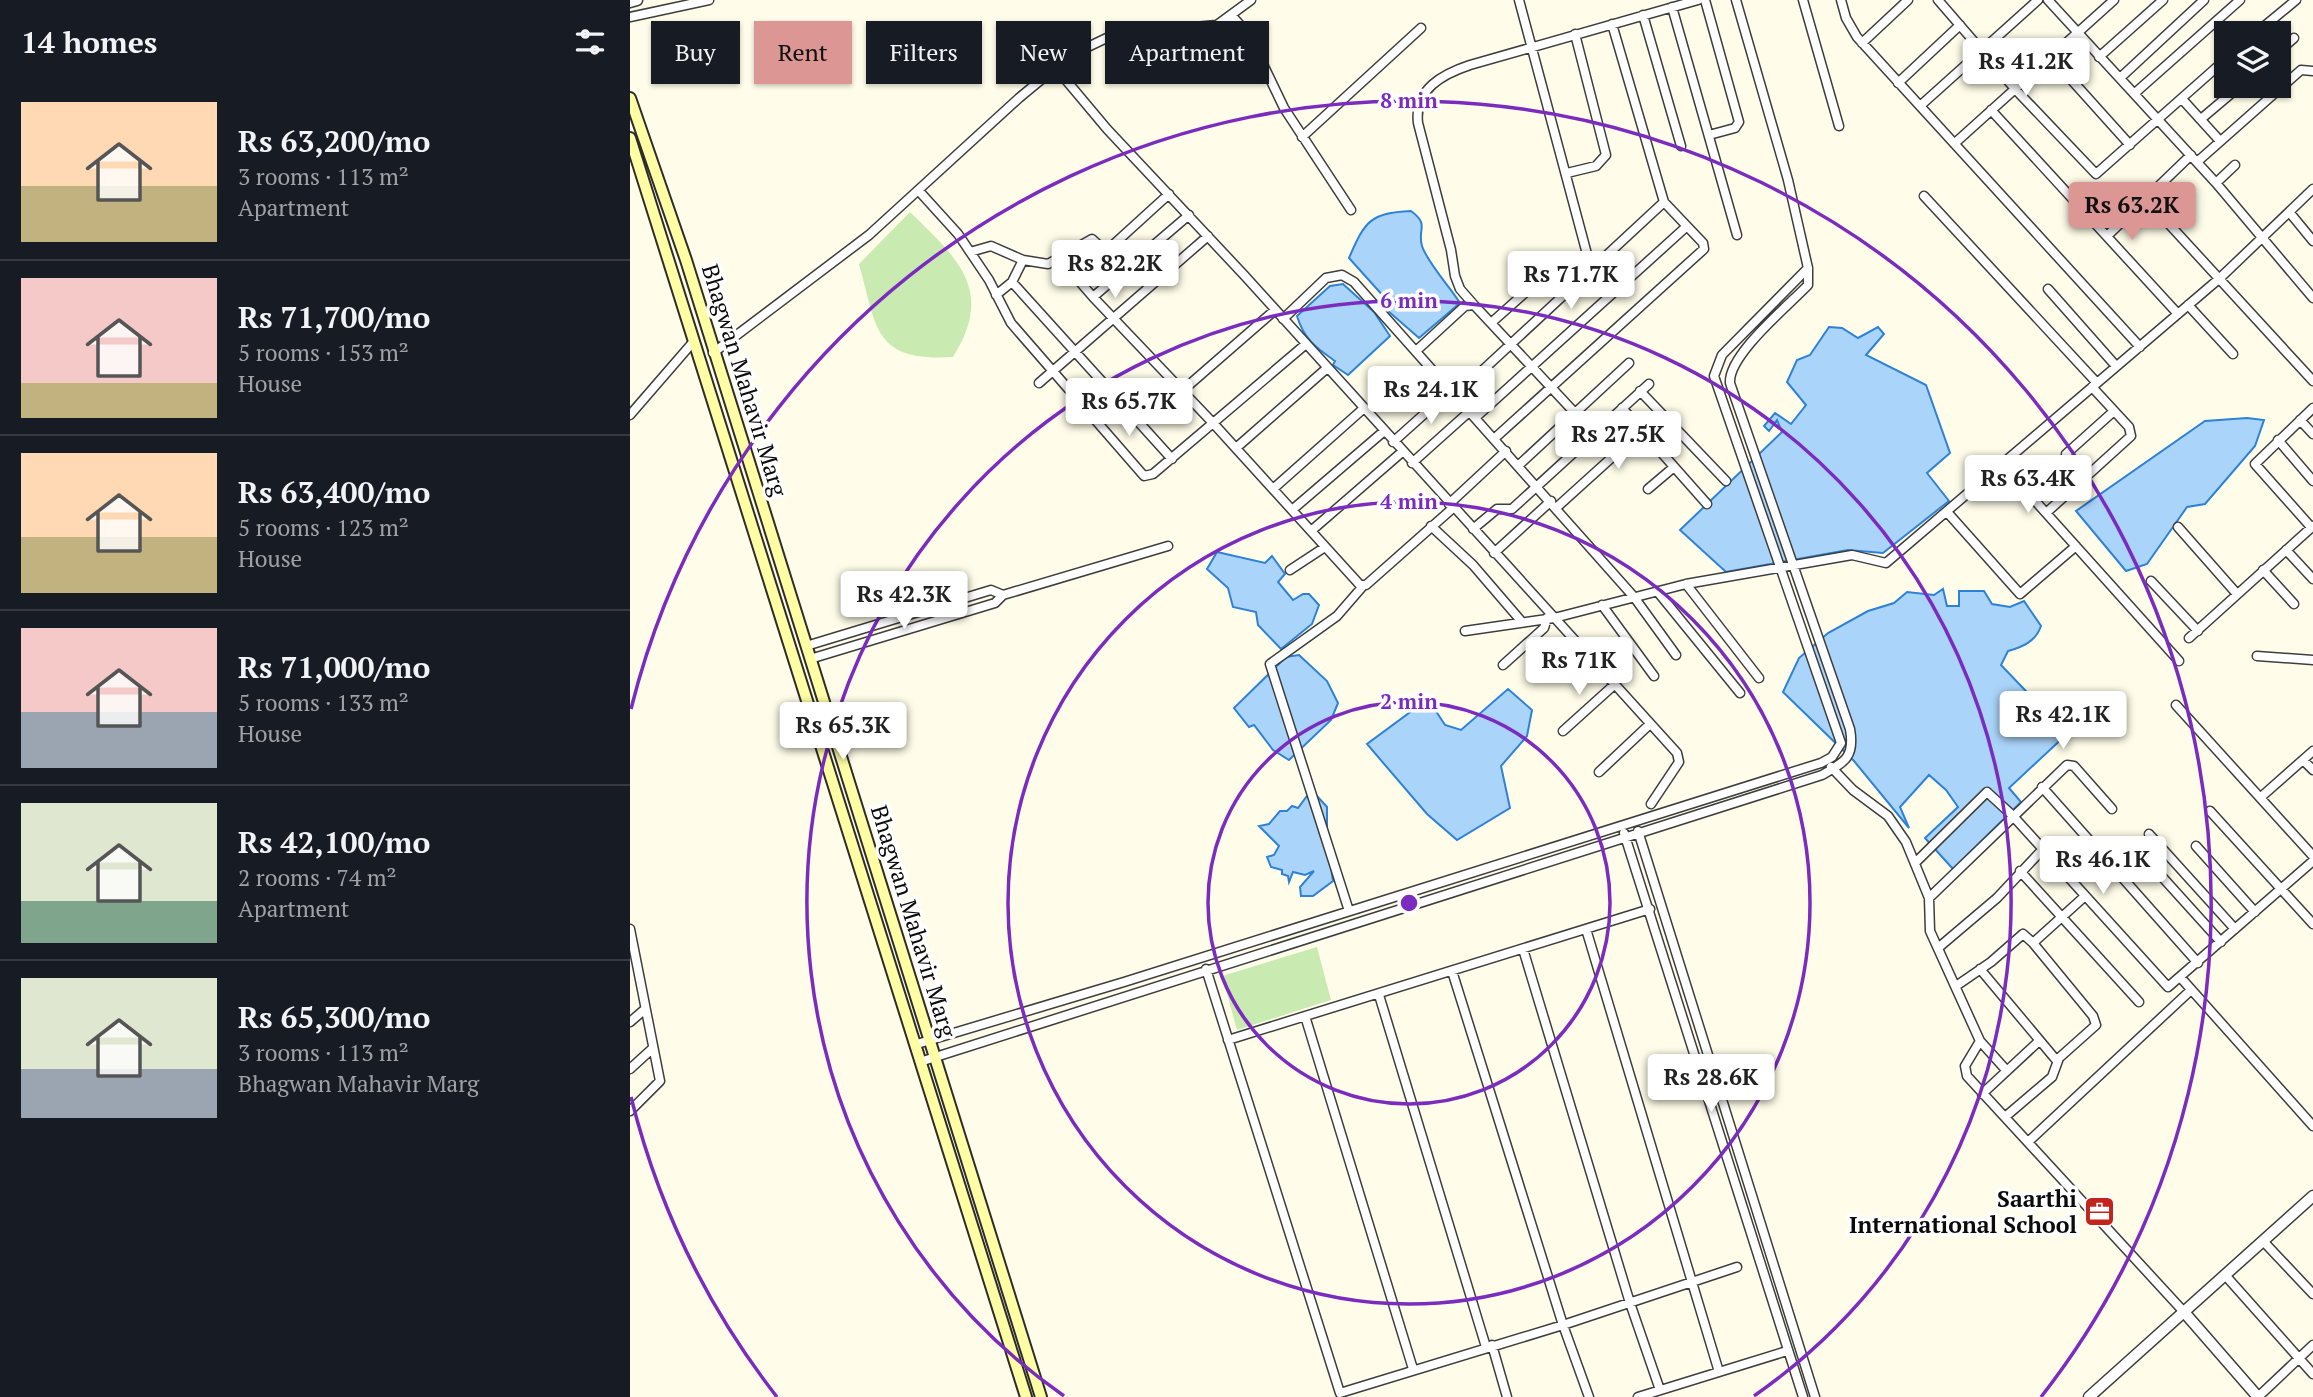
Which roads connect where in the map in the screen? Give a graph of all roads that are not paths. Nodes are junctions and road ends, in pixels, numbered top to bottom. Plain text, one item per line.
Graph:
1 (637, 0) edge
2 (709, 0) edge
3 (1251, 0) edge
4 (1519, 0) edge
5 (1698, 0) edge
6 (1705, 0) edge
7 (1736, 0) edge
8 (1803, 0) edge
9 (1841, 0) edge
10 (1908, 0) edge
11 (1938, 0) edge
12 (2038, 0) edge
13 (2048, 0) edge
14 (2114, 0) edge
15 (2163, 0) edge
16 (2204, 0) edge
17 (2240, 0) edge
18 (2296, 0) edge
19 (630, 2) edge
20 (1672, 7) junction
21 (1643, 15) junction
22 (1232, 16) junction
23 (630, 17) edge
24 (2271, 21) edge
25 (1612, 24) junction
26 (1961, 25) junction
27 (1421, 28) dead end
28 (2077, 32) junction
29 (1575, 34) junction
30 (2294, 38) dead end
31 (2291, 41) edge
32 (1862, 43) junction
33 (1091, 44) edge
34 (1533, 47) junction
35 (1983, 50) junction
36 (2050, 56) junction
37 (2099, 57) junction
38 (2214, 70) edge
39 (2313, 71) edge
40 (2120, 78) junction
41 (1898, 83) junction
42 (1036, 84) edge
43 (1068, 84) edge
44 (2015, 89) junction
45 (2134, 93) junction
46 (630, 97) edge
47 (2226, 98) edge
48 (2182, 99) junction
49 (1920, 106) junction
50 (1992, 110) junction
51 (2201, 119) junction
52 (2159, 120) junction
53 (1839, 126) dead end
54 (1710, 135) junction
55 (1303, 137) junction
56 (630, 138) edge
57 (2220, 141) junction
58 (1955, 144) junction
59 (2130, 145) junction
60 (1681, 146) dead end
61 (2194, 158) junction
62 (2235, 165) dead end
63 (1567, 173) junction
64 (2216, 183) junction
65 (2313, 189) edge
66 (919, 191) junction
67 (1169, 194) junction
68 (1923, 196) dead end
69 (2146, 199) junction
70 (1664, 202) junction
71 (1351, 210) dead end
72 (2290, 213) junction
73 (1189, 215) junction
74 (1686, 227) junction
75 (1737, 235) dead end
76 (1208, 236) junction
77 (2107, 236) junction
78 (2262, 239) junction
79 (2313, 241) edge
80 (1105, 251) junction
81 (970, 252) junction
82 (1023, 260) junction
83 (1553, 268) dead end
84 (1808, 268) junction
85 (1591, 269) junction
86 (2220, 278) junction
87 (1012, 282) junction
88 (2048, 289) dead end
89 (996, 295) junction
90 (1093, 297) junction
91 (2313, 298) edge
92 (1474, 305) junction
93 (2188, 305) junction
94 (1275, 310) junction
95 (2178, 314) junction
96 (1115, 319) junction
97 (1283, 319) junction
98 (1491, 323) junction
99 (694, 341) junction
100 (1306, 344) junction
101 (1512, 345) junction
102 (2140, 346) junction
103 (1416, 351) junction
104 (1073, 352) junction
105 (713, 353) junction
106 (2232, 354) dead end
107 (1629, 363) dead end
108 (1532, 366) junction
109 (2116, 366) junction
110 (1326, 369) junction
111 (1052, 371) junction
112 (2313, 381) edge
113 (1039, 383) dead end
114 (1649, 384) dead end
115 (2094, 385) junction
116 (1551, 386) junction
117 (1182, 391) junction
118 (1640, 391) junction
119 (1454, 393) junction
120 (1622, 408) junction
121 (2313, 408) edge
122 (1363, 409) junction
123 (2114, 411) junction
124 (1575, 413) junction
125 (1661, 413) junction
126 (1473, 414) junction
127 (630, 415) edge
128 (2300, 420) junction
129 (1213, 422) junction
130 (1642, 430) junction
131 (1383, 432) junction
132 (2313, 434) edge
133 (1495, 438) junction
134 (2278, 440) junction
135 (1392, 442) junction
136 (1236, 448) junction
137 (1506, 451) junction
138 (1402, 452) junction
139 (2066, 454) dead end
140 (1172, 458) junction
141 (1412, 463) junction
142 (2002, 464) junction
143 (1519, 465) junction
144 (1674, 467) junction
145 (1726, 481) dead end
146 (2313, 481) edge
147 (1536, 486) junction
148 (1273, 489) junction
149 (1648, 489) dead end
150 (1707, 504) dead end
151 (1553, 505) junction
152 (1451, 506) junction
153 (1292, 510) junction
154 (1947, 512) junction
155 (2046, 513) junction
156 (1431, 526) junction
157 (2178, 527) dead end
158 (2312, 527) edge
159 (1473, 529) junction
160 (1311, 531) junction
161 (1168, 546) dead end
162 (2076, 546) junction
163 (1325, 547) junction
164 (2286, 550) junction
165 (1494, 552) junction
166 (1796, 566) junction
167 (1781, 568) junction
168 (1290, 570) dead end
169 (2263, 570) junction
170 (2313, 579) edge
171 (2151, 581) dead end
172 (1686, 584) junction
173 (1363, 586) junction
174 (1657, 591) junction
175 (2237, 594) junction
176 (1003, 595) junction
177 (1634, 597) junction
178 (2294, 604) dead end
179 (1602, 605) junction
180 (1551, 618) junction
181 (1522, 622) junction
182 (1465, 631) dead end
183 (2197, 631) junction
184 (2189, 638) dead end
185 (806, 646) junction
186 (1676, 655) dead end
187 (2257, 656) dead end
188 (810, 659) junction
189 (2313, 660) edge
190 (2179, 661) dead end
191 (1503, 665) dead end
192 (1654, 676) dead end
193 (1759, 678) dead end
194 (1614, 685) junction
195 (1740, 693) dead end
196 (2176, 705) dead end
197 (1650, 724) junction
198 (1563, 731) dead end
199 (2313, 751) edge
200 (2304, 760) junction
201 (1825, 761) junction
202 (1833, 769) junction
203 (2313, 770) edge
204 (1598, 772) dead end
205 (2042, 787) junction
206 (2261, 797) junction
207 (1651, 804) dead end
208 (2112, 808) dead end
209 (2210, 811) dead end
210 (2012, 815) junction
211 (1634, 822) junction
212 (1621, 826) junction
213 (1639, 833) junction
214 (2149, 834) dead end
215 (1626, 838) junction
216 (2196, 846) dead end
217 (2136, 848) dead end
218 (2043, 849) junction
219 (2313, 858) edge
220 (1916, 862) junction
221 (2020, 871) junction
222 (2281, 888) junction
223 (2084, 897) junction
224 (1929, 898) junction
225 (1650, 909) junction
226 (1349, 911) junction
227 (2255, 912) junction
228 (2062, 917) junction
229 (2313, 924) edge
230 (1586, 929) junction
231 (2235, 929) junction
232 (630, 932) edge
233 (2221, 942) junction
234 (2034, 943) junction
235 (1523, 948) junction
236 (1938, 948) junction
237 (2198, 963) junction
238 (633, 969) edge
239 (1206, 969) junction
240 (1980, 969) junction
241 (1452, 971) junction
242 (2181, 978) junction
243 (1956, 986) junction
244 (2191, 990) junction
245 (1380, 995) junction
246 (2139, 1002) dead end
247 (644, 1010) junction
248 (1305, 1016) junction
249 (630, 1022) edge
250 (1228, 1041) junction
251 (1980, 1041) junction
252 (2039, 1041) junction
253 (923, 1042) junction
254 (653, 1048) junction
255 (929, 1059) junction
256 (2057, 1061) junction
257 (630, 1069) edge
258 (2007, 1071) junction
259 (1982, 1094) junction
260 (630, 1111) edge
261 (2005, 1118) junction
262 (2313, 1126) edge
263 (2028, 1142) junction
264 (2313, 1196) edge
265 (2263, 1241) junction
266 (1737, 1268) dead end
267 (2225, 1275) junction
268 (1692, 1283) junction
269 (2313, 1294) edge
270 (1630, 1303) junction
271 (2184, 1312) junction
272 (1563, 1325) junction
273 (2313, 1345) edge
274 (1489, 1346) junction
275 (1787, 1351) junction
276 (2299, 1359) junction
277 (1413, 1369) junction
278 (1719, 1371) junction
279 (2313, 1374) edge
280 (1660, 1390) junction
281 (1026, 1397) edge
282 (1041, 1397) edge
283 (1507, 1397) edge
284 (1589, 1397) edge
285 (1638, 1397) edge
286 (1803, 1397) edge
287 (1815, 1397) edge
288 (2089, 1397) edge
289 (2258, 1397) edge

1 - 19 street
2 - 23 street
3 - 22 street
4 - 34 street
5 - 20 street
6 - 54 street
7 - 84 street
8 - 53 street
9 - 32 street
10 - 32 street
11 - 26 street
12 - 35 street
13 - 28 street
14 - 28 street
15 - 37 street
16 - 40 street
17 - 45 street
18 - 24 street
20 - 21 street
20 - 54 street
21 - 25 street
21 - 60 street
22 - 33 street
22 - 55 street
25 - 29 street
25 - 70 street
26 - 35 street
26 - 41 street
27 - 55 street
28 - 36 street
28 - 37 street
29 - 34 street
29 - 63 street
30 - 31 street
32 - 41 street
34 - 63 street
34 - 92 street
35 - 44 street
35 - 49 street
36 - 44 street
36 - 59 street
37 - 40 street
38 - 48 street
39 - 57 street
40 - 45 street
41 - 49 street
42 - 66 street
43 - 67 street
44 - 50 street
44 - 59 street
45 - 52 street
46 - 105 main road, Bhagwan Mahavir Marg
47 - 51 street
48 - 51 street
48 - 52 street
49 - 58 street
50 - 58 street
50 - 77 street
51 - 57 street
52 - 59 street
52 - 61 street
54 - 75 street
55 - 71 street
56 - 99 main road, Bhagwan Mahavir Marg
57 - 61 street
58 - 102 street
61 - 64 street
61 - 69 street
62 - 64 street
63 - 85 street
64 - 78 street
65 - 72 street
66 - 81 street
66 - 105 street
67 - 73 street
67 - 80 street
68 - 115 street
69 - 77 street
69 - 86 street
70 - 74 street
70 - 85 street
72 - 78 street
72 - 79 street
73 - 76 street
73 - 90 street
74 - 108 street
74 - 116 street
76 - 94 street
76 - 96 street
77 - 95 street
78 - 86 street
78 - 91 street
80 - 82 street
80 - 90 street
81 - 82 street
81 - 89 street
82 - 87 street
83 - 98 street
84 - 166 street
84 - 167 street
85 - 101 street
86 - 93 street
86 - 112 street
87 - 89 street
87 - 104 street
88 - 109 street
89 - 111 street
90 - 96 street
92 - 98 street
92 - 103 street
93 - 95 street
93 - 106 street
94 - 97 street
94 - 117 street
95 - 102 street
96 - 104 street
96 - 117 street
97 - 100 street
97 - 103 street
98 - 101 street
99 - 127 street
99 - 253 main road, Bhagwan Mahavir Marg
100 - 110 street
100 - 129 street
101 - 108 street
101 - 119 street
102 - 109 street
103 - 119 street
104 - 111 street
104 - 140 street
105 - 185 main road, Bhagwan Mahavir Marg
107 - 124 street
108 - 116 street
108 - 126 street
109 - 115 street
110 - 122 street
110 - 136 street
111 - 113 street
111 - 140 street
114 - 118 street
115 - 123 street
115 - 142 street
116 - 124 street
116 - 133 street
117 - 129 street
118 - 120 street
118 - 125 street
119 - 126 street
119 - 135 street
120 - 130 street
120 - 147 street
121 - 128 street
122 - 131 street
122 - 148 street
123 - 139 street
123 - 155 street
124 - 143 street
125 - 130 street
125 - 145 street
126 - 133 street
126 - 141 street
128 - 132 street
128 - 134 street
129 - 136 street
129 - 140 street
130 - 144 street
130 - 151 street
131 - 135 street
131 - 153 street
133 - 137 street
134 - 146 street
134 - 158 street
135 - 138 street
136 - 148 street
137 - 143 street
137 - 152 street
138 - 141 street
138 - 160 street
141 - 152 street
142 - 154 street
142 - 155 street
143 - 147 street
144 - 149 street
144 - 150 street
147 - 151 street
147 - 159 street
148 - 153 street
151 - 165 street
151 - 177 street
152 - 156 street
152 - 159 street
153 - 160 street
154 - 162 street
154 - 166 street
155 - 162 street
156 - 173 street
156 - 181 street
157 - 175 street
158 - 164 street
159 - 165 street
160 - 163 street
161 - 176 street
162 - 190 street
163 - 168 street
163 - 173 street
164 - 169 street
164 - 170 street
165 - 180 street
166 - 167 street
166 - 202 street
167 - 172 street
167 - 201 street
169 - 175 street
169 - 178 street
171 - 183 street
172 - 174 street
172 - 193 street
173 - 226 street
174 - 177 street
174 - 195 street
175 - 183 street
176 - 185 street
176 - 188 street
177 - 179 street
177 - 186 street
179 - 180 street
179 - 192 street
180 - 181 street
180 - 191 street
180 - 194 street
181 - 182 street
183 - 184 street
185 - 188 main road, Bhagwan Mahavir Marg
187 - 189 street
188 - 253 main road, Bhagwan Mahavir Marg
194 - 197 street
194 - 198 street
196 - 206 street
197 - 204 street
197 - 207 street
199 - 200 street
200 - 203 street
200 - 206 street
201 - 202 street
201 - 211 street
202 - 213 street
202 - 220 street
205 - 208 street
205 - 210 street
205 - 237 street
206 - 219 street
209 - 222 street
210 - 218 street
210 - 220 street
210 - 224 street
211 - 212 street
211 - 213 street
212 - 215 street
212 - 226 street
213 - 215 street
213 - 287 street
214 - 231 street
215 - 225 street
215 - 239 street
216 - 227 street
217 - 233 street
218 - 221 street
218 - 223 street
219 - 222 street
220 - 224 street
221 - 228 street
221 - 236 street
222 - 227 street
222 - 229 street
223 - 228 street
223 - 242 street
224 - 236 street
225 - 230 street
225 - 275 street
226 - 253 street
227 - 231 street
228 - 234 street
228 - 246 street
230 - 235 street
230 - 268 street
231 - 233 street
232 - 238 street
233 - 237 street
234 - 240 street
234 - 256 street
235 - 241 street
235 - 270 street
236 - 243 street
237 - 242 street
238 - 247 street
239 - 250 street
239 - 255 street
240 - 243 street
240 - 252 street
241 - 245 street
241 - 272 street
242 - 244 street
243 - 251 street
244 - 262 street
244 - 263 street
245 - 248 street
245 - 274 street
247 - 249 street
247 - 254 street
248 - 250 street
248 - 277 street
250 - 277 street
251 - 258 street
251 - 259 street
252 - 256 street
252 - 258 street
253 - 255 main road, Bhagwan Mahavir Marg
254 - 257 street
254 - 260 street
255 - 281 main road, Bhagwan Mahavir Marg
255 - 282 main road, Bhagwan Mahavir Marg
256 - 261 street
258 - 259 street
259 - 261 street
261 - 263 street
263 - 271 street
264 - 265 street
265 - 267 street
265 - 269 street
266 - 268 street
267 - 271 street
267 - 276 street
268 - 270 street
268 - 278 street
270 - 272 street
270 - 280 street
271 - 288 street
271 - 289 street
272 - 274 street
272 - 284 street
273 - 276 street
274 - 277 street
274 - 283 street
275 - 278 street
275 - 286 street
276 - 279 street
276 - 289 street
278 - 280 street
280 - 285 street

